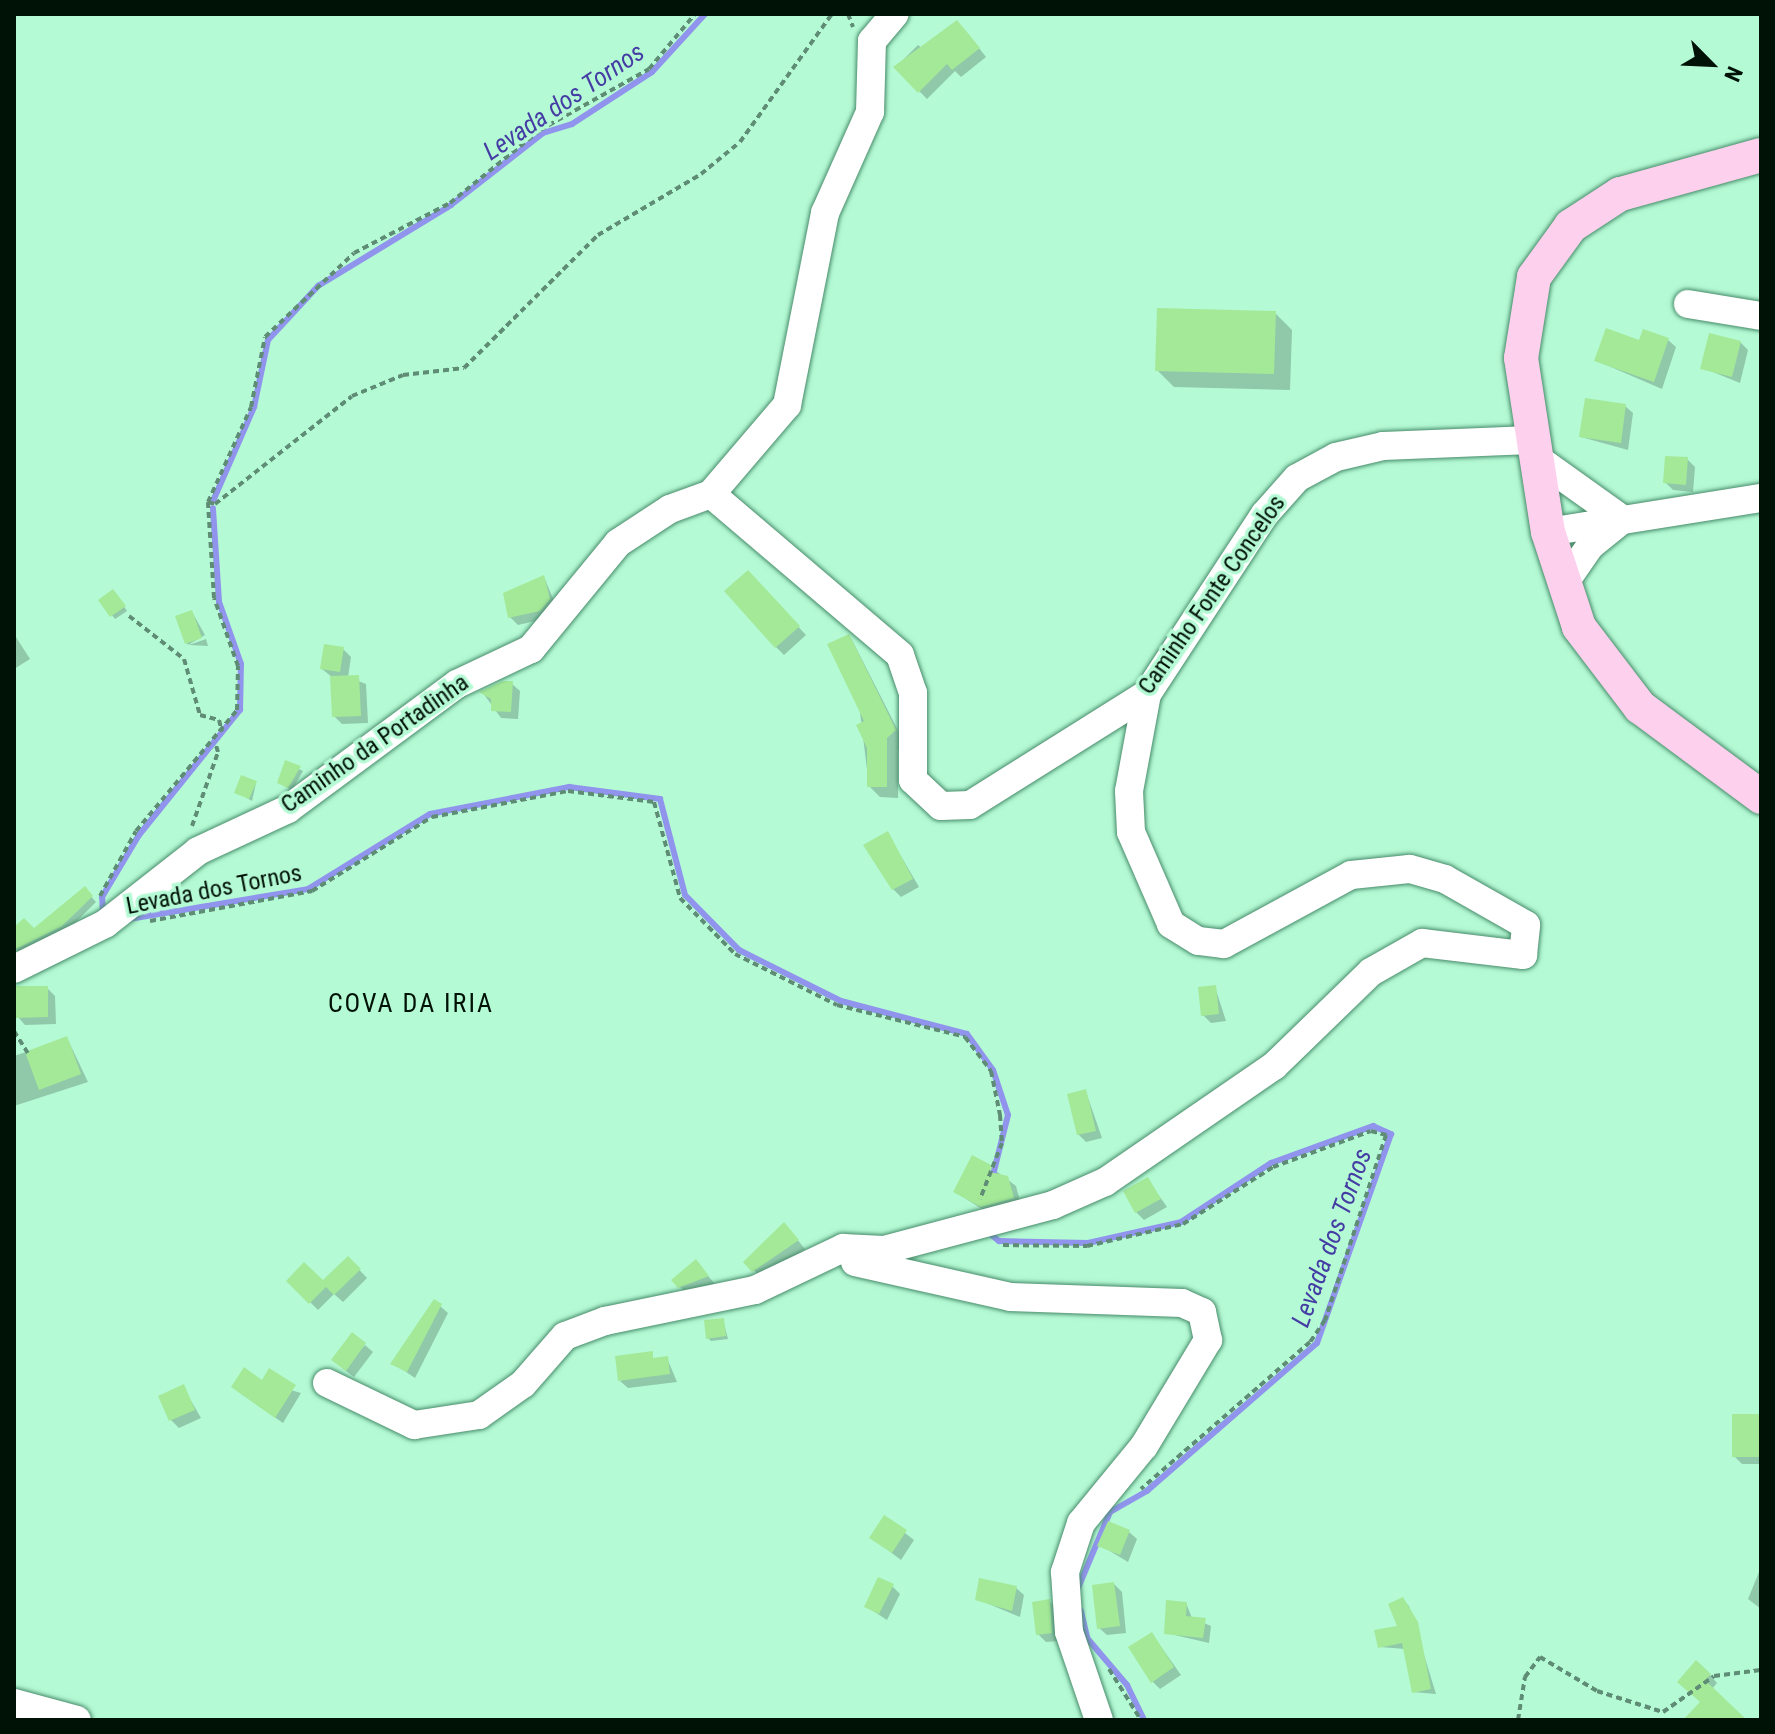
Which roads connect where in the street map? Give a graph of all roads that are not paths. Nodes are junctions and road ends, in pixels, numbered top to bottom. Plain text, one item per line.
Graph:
1 (895, 14) edge
2 (1761, 155) edge
3 (1688, 304) dead end
4 (1761, 316) edge
5 (1533, 449) junction
6 (711, 494) junction
7 (1761, 498) edge
8 (1622, 519) junction
9 (1548, 532) junction
10 (1563, 585) junction
11 (1147, 694) junction
12 (1761, 797) edge
13 (14, 969) edge
14 (837, 1254) junction
15 (327, 1383) dead end
16 (14, 1703) edge
17 (77, 1720) edge
18 (1099, 1720) edge

1 - 6 street
2 - 5 main road
3 - 4 street
5 - 8 street
5 - 9 main road
5 - 11 street, Caminho Fonte Concelos
6 - 11 street, Caminho Fonte Concelos
6 - 13 street, Caminho da Portadinha
7 - 8 street
8 - 9 street
8 - 10 street
9 - 10 main road
10 - 12 main road
11 - 14 street
14 - 15 street
14 - 18 street
16 - 17 street

